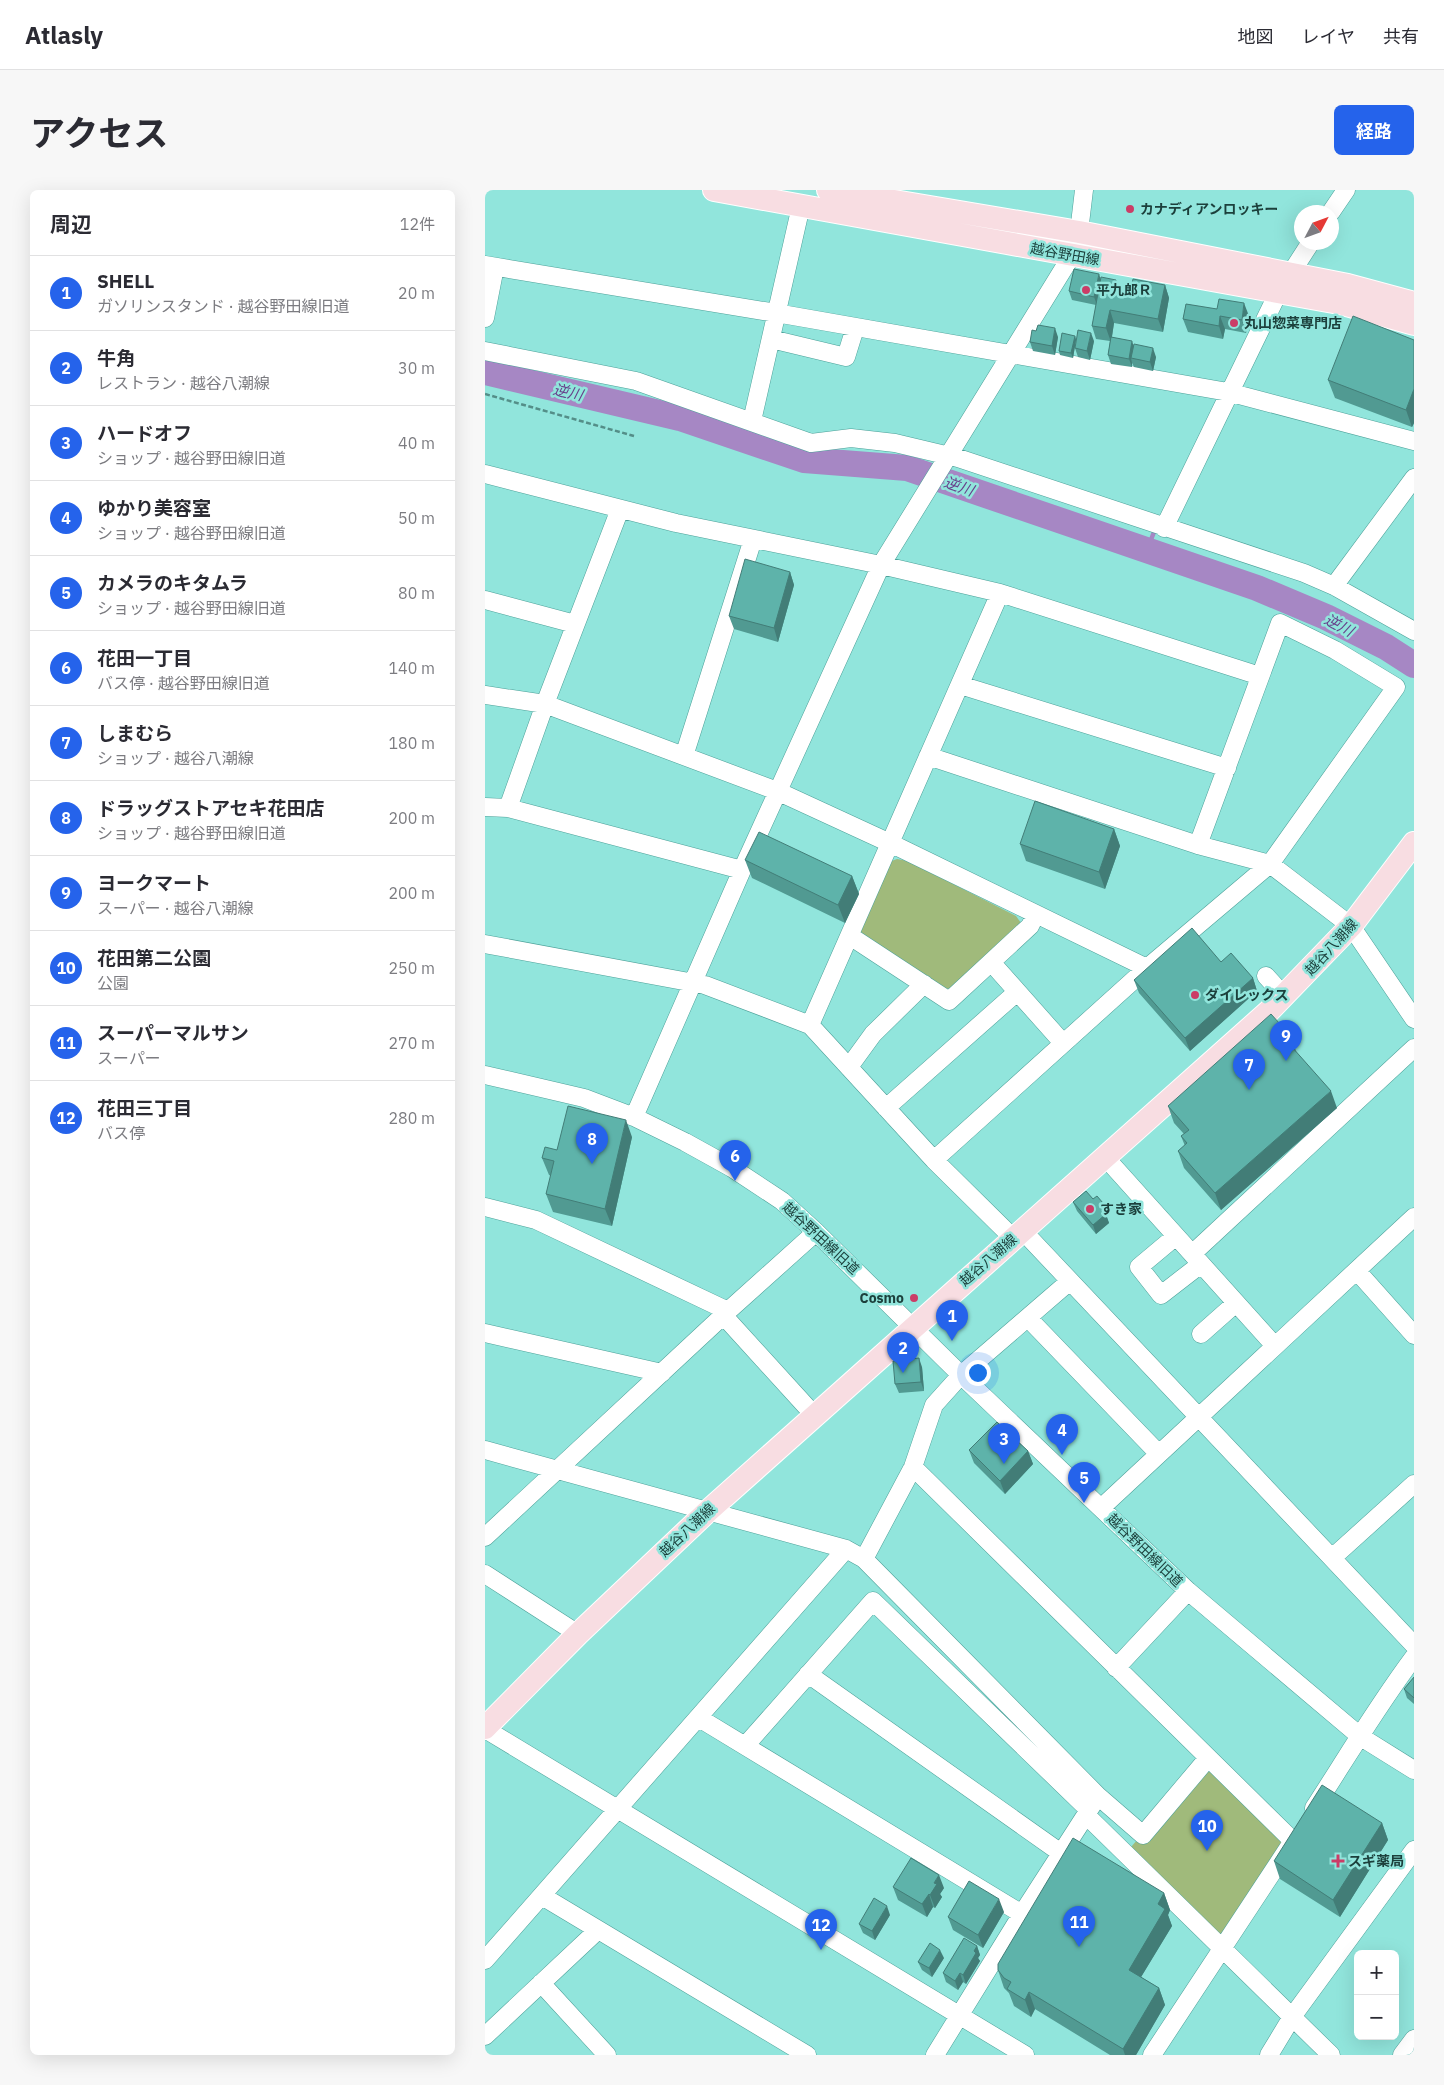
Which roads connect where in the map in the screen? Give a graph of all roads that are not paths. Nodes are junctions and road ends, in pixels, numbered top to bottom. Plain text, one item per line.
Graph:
1 (714, 190) edge
2 (828, 190) edge
3 (1084, 190) edge
4 (1346, 190) edge
5 (1336, 205) edge
6 (801, 206) junction
7 (1079, 232) junction
8 (1306, 250) edge
9 (1072, 255) junction
10 (490, 266) edge
11 (1285, 282) junction
12 (1414, 303) edge
13 (776, 313) junction
14 (485, 318) edge
15 (1414, 324) edge
16 (855, 328) junction
17 (771, 339) junction
18 (485, 350) edge
19 (1011, 356) junction
20 (1228, 392) junction
21 (752, 421) junction
22 (1414, 441) edge
23 (945, 460) junction
24 (485, 474) edge
25 (1414, 478) edge
26 (620, 509) junction
27 (1164, 528) junction
28 (753, 539) junction
29 (881, 565) junction
30 (1334, 586) junction
31 (1000, 593) junction
32 (485, 600) edge
33 (575, 624) junction
34 (1414, 631) edge
35 (1260, 676) junction
36 (960, 685) junction
37 (485, 695) edge
38 (545, 704) junction
39 (684, 756) junction
40 (928, 756) junction
41 (1227, 768) junction
42 (777, 791) junction
43 (485, 807) edge
44 (508, 808) junction
45 (892, 844) junction
46 (1414, 844) edge
47 (1198, 845) junction
48 (1269, 864) junction
49 (742, 870) junction
50 (1036, 914) junction
51 (1351, 926) junction
52 (850, 936) junction
53 (485, 944) edge
54 (991, 962) junction
55 (1147, 968) junction
56 (1266, 976) dead end
57 (692, 983) junction
58 (924, 984) junction
59 (1017, 992) junction
60 (1285, 997) junction
61 (1414, 1019) edge
62 (810, 1025) junction
63 (1063, 1044) junction
64 (1414, 1048) edge
65 (849, 1068) junction
66 (485, 1075) edge
67 (886, 1108) junction
68 (635, 1118) junction
69 (1105, 1157) junction
70 (934, 1160) junction
71 (485, 1207) edge
72 (1414, 1217) edge
73 (816, 1232) junction
74 (1017, 1234) junction
75 (1176, 1236) junction
76 (1197, 1259) junction
77 (1357, 1270) junction
78 (1070, 1281) junction
79 (1236, 1303) junction
80 (726, 1313) junction
81 (1028, 1318) junction
82 (913, 1326) junction
83 (485, 1333) edge
84 (1201, 1334) dead end
85 (1414, 1335) edge
86 (1275, 1346) junction
87 (662, 1373) junction
88 (961, 1375) junction
89 (814, 1415) junction
90 (1199, 1418) junction
91 (485, 1450) edge
92 (1159, 1454) junction
93 (913, 1466) junction
94 (558, 1470) junction
95 (1414, 1484) edge
96 (1101, 1508) junction
97 (707, 1511) junction
98 (485, 1537) edge
99 (846, 1549) junction
100 (1332, 1558) junction
101 (864, 1559) junction
102 (485, 1574) edge
103 (1188, 1591) junction
104 (578, 1634) junction
105 (1414, 1645) edge
106 (1414, 1656) edge
107 (1116, 1668) junction
108 (808, 1674) junction
109 (699, 1718) junction
110 (485, 1729) edge
111 (1361, 1737) junction
112 (745, 1746) junction
113 (1208, 1758) junction
114 (1414, 1770) edge
115 (1091, 1807) junction
116 (618, 1810) junction
117 (1293, 1841) junction
118 (1061, 1853) junction
119 (1413, 1854) edge
120 (542, 1896) junction
121 (1022, 1914) junction
122 (598, 1930) junction
123 (1222, 1948) junction
124 (485, 1960) edge
125 (541, 1983) junction
126 (959, 2016) junction
127 (1292, 2017) junction
128 (485, 2036) edge
129 (1414, 2039) edge
130 (803, 2054) edge
131 (607, 2055) edge
132 (935, 2055) edge
133 (1025, 2055) edge
134 (1152, 2055) edge
135 (1269, 2055) edge
136 (1331, 2055) edge
137 (1403, 2055) edge

1 - 6 main road, 越谷野田線
2 - 7 main road, 越谷野田線
3 - 7 street
4 - 5 street
6 - 9 main road, 越谷野田線
6 - 13 street
7 - 9 street
7 - 11 main road, 越谷野田線
8 - 11 street
9 - 11 main road, 越谷野田線
9 - 19 street
10 - 13 street
10 - 14 street
11 - 12 main road, 越谷野田線
11 - 15 main road, 越谷野田線
11 - 20 street
13 - 16 street
13 - 17 street
16 - 17 street
16 - 19 street
17 - 21 street
18 - 21 street
19 - 20 street
19 - 23 street
20 - 22 street
20 - 27 street
21 - 23 street
23 - 27 street
23 - 29 street
24 - 26 street
25 - 30 street
26 - 28 street
26 - 33 street
27 - 30 street
28 - 29 street
28 - 39 street
29 - 31 street
29 - 42 street
30 - 34 street
31 - 35 street
31 - 36 street
32 - 33 street
33 - 38 street
35 - 41 street
35 - 48 street
36 - 40 street
36 - 41 street
37 - 38 street
38 - 39 street
38 - 44 street
39 - 42 street
40 - 45 street
40 - 47 street
41 - 47 street
42 - 45 street
42 - 49 street
43 - 44 street
44 - 49 street
45 - 50 street
45 - 52 street
46 - 51 main road, 越谷八潮線
47 - 48 street
48 - 51 street
48 - 55 street
49 - 57 street
50 - 54 street
50 - 55 street
51 - 60 main road, 越谷八潮線
51 - 61 street
52 - 58 street
52 - 62 street
53 - 57 street
54 - 58 street
54 - 59 street
55 - 63 street
56 - 60 street
57 - 62 street
57 - 68 street
58 - 65 street
59 - 63 street
59 - 67 street
60 - 69 main road, 越谷八潮線
62 - 65 street
63 - 70 street
64 - 76 street
65 - 67 street
66 - 68 street, 越谷野田線旧道
67 - 70 street
68 - 73 street, 越谷野田線旧道
69 - 74 main road, 越谷八潮線
69 - 75 street
70 - 74 street
71 - 80 street
72 - 77 street
73 - 80 street
73 - 82 street, 越谷野田線旧道
74 - 78 street
74 - 82 main road, 越谷八潮線
75 - 76 street
75 - 76 street
76 - 79 street
77 - 85 street
77 - 86 street
78 - 81 street
78 - 90 street
79 - 84 street
79 - 86 street
80 - 87 street
80 - 89 street
81 - 88 street
81 - 92 street
82 - 88 street, 越谷野田線旧道
82 - 89 main road, 越谷八潮線
83 - 87 street
86 - 90 street
87 - 94 street
88 - 93 street
88 - 96 street, 越谷野田線旧道
89 - 97 main road, 越谷八潮線
90 - 92 street
90 - 100 street
91 - 94 street
92 - 96 street
93 - 101 street
93 - 107 street
94 - 97 street
94 - 98 street
95 - 100 street
96 - 103 street, 越谷野田線旧道
97 - 99 street
97 - 104 main road, 越谷八潮線
99 - 101 street
99 - 109 street
100 - 105 street
101 - 115 street
102 - 104 street
103 - 107 street
103 - 111 street, 越谷野田線旧道
104 - 110 main road, 越谷八潮線
106 - 111 street
107 - 113 street
108 - 112 street
108 - 115 street
108 - 118 street
109 - 112 street
109 - 116 street
110 - 116 street
111 - 114 street, 越谷野田線旧道
111 - 117 street
112 - 121 street
113 - 115 street
113 - 117 street
115 - 118 street
115 - 123 street
116 - 120 street
116 - 126 street
117 - 123 street
118 - 121 street
119 - 127 street
120 - 122 street
120 - 124 street
121 - 126 street
122 - 125 street
122 - 130 street
123 - 127 street
123 - 134 street
125 - 128 street
125 - 131 street
126 - 132 street
126 - 133 street
127 - 135 street
127 - 136 street
129 - 137 street

